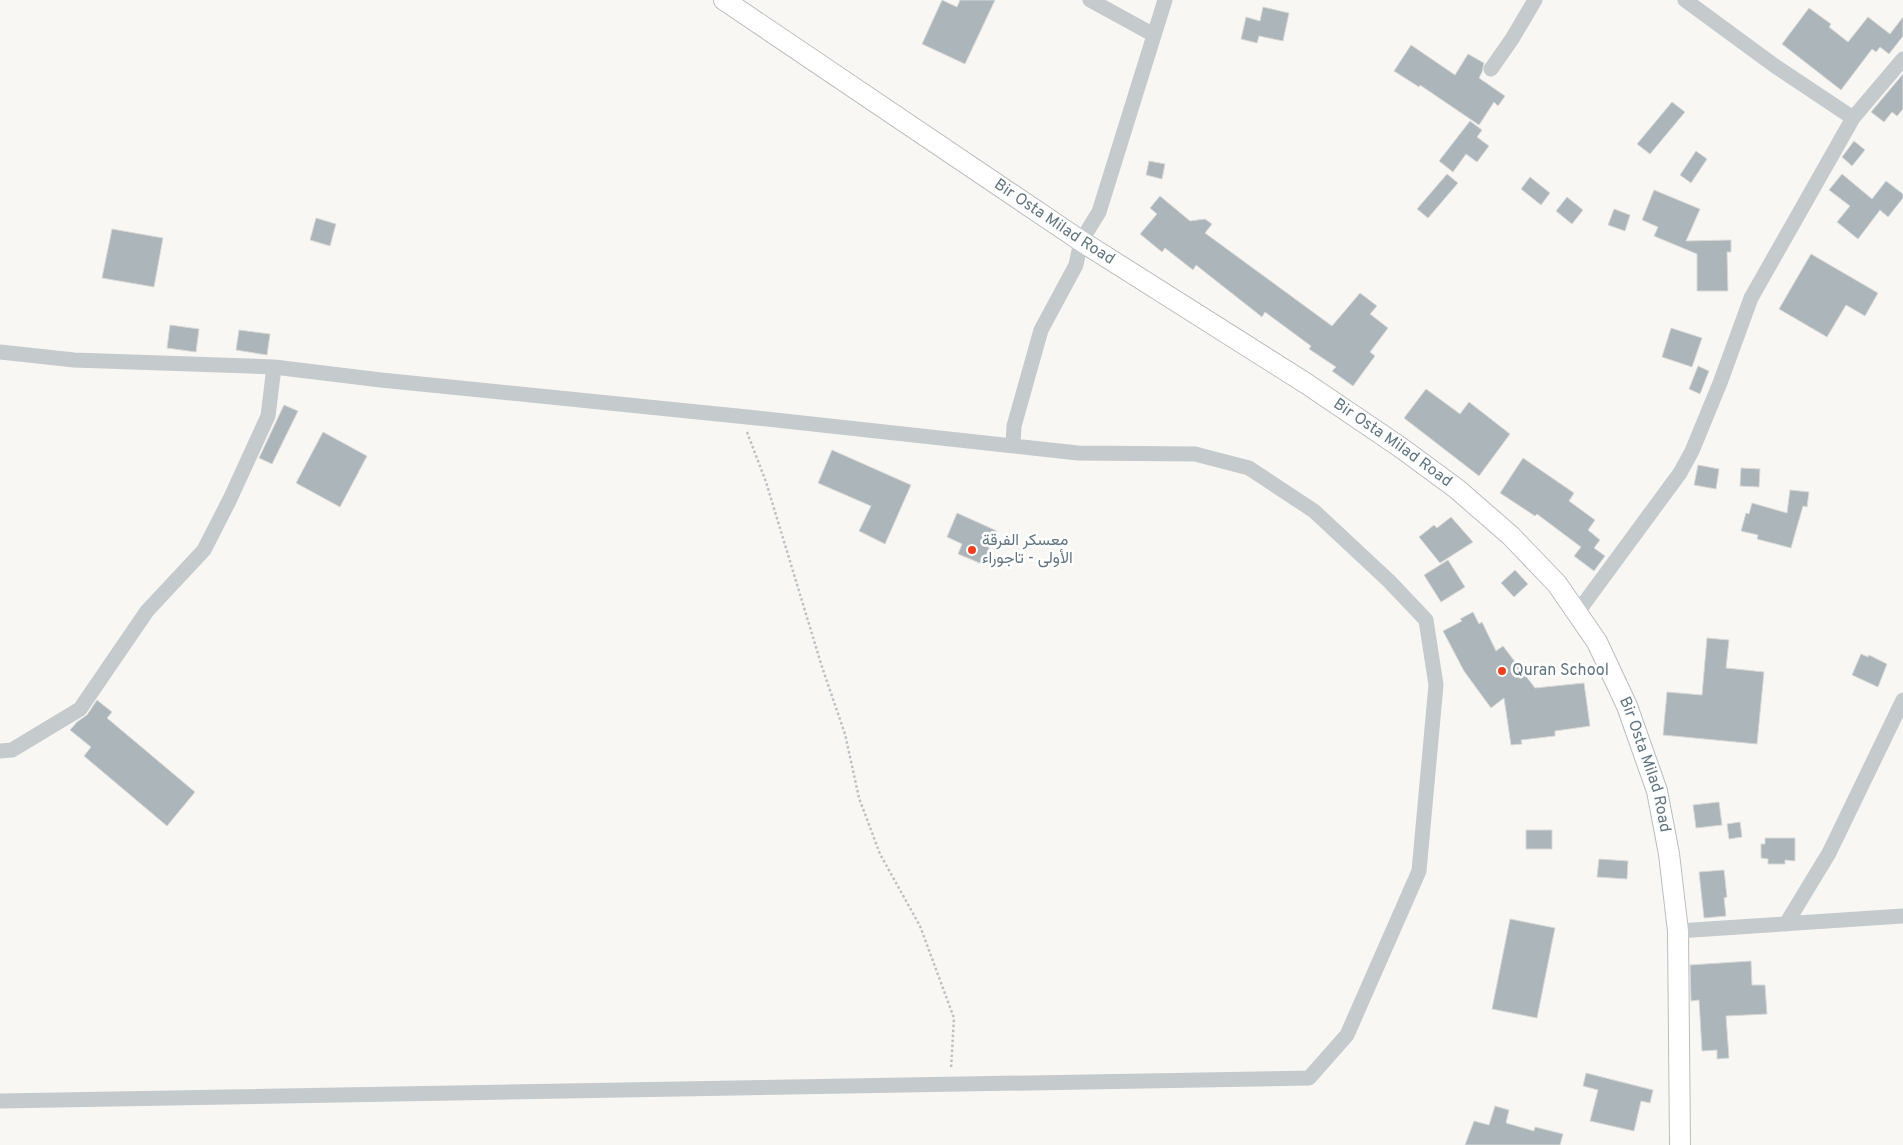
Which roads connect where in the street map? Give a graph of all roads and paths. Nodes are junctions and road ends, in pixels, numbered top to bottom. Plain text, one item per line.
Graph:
1 (724, 0) edge
2 (1090, 0) edge
3 (1165, 0) edge
4 (1534, 0) edge
5 (1685, 0) edge
6 (1154, 35) junction
7 (1903, 59) edge
8 (1491, 69) dead end
9 (1853, 118) junction
10 (1081, 241) junction
11 (0, 352) edge
12 (274, 367) junction
13 (744, 424) dead end
14 (1013, 445) junction
15 (1577, 613) junction
16 (1903, 700) edge
17 (0, 752) edge
18 (1903, 916) edge
19 (1786, 924) junction
20 (1678, 931) junction
21 (950, 1086) junction
22 (0, 1101) edge
23 (1680, 1145) edge

1 - 10 main road, Bir Osta Milad Road
2 - 6 street
3 - 6 street
4 - 8 street
5 - 9 street
6 - 10 street
7 - 9 street
9 - 15 street
10 - 14 street
10 - 15 main road, Bir Osta Milad Road
11 - 12 street
12 - 14 street
12 - 17 street
13 - 21 path
14 - 21 street
15 - 20 main road, Bir Osta Milad Road
16 - 19 street
18 - 19 street
19 - 20 street
20 - 23 main road, Bir Osta Milad Road
21 - 22 street

